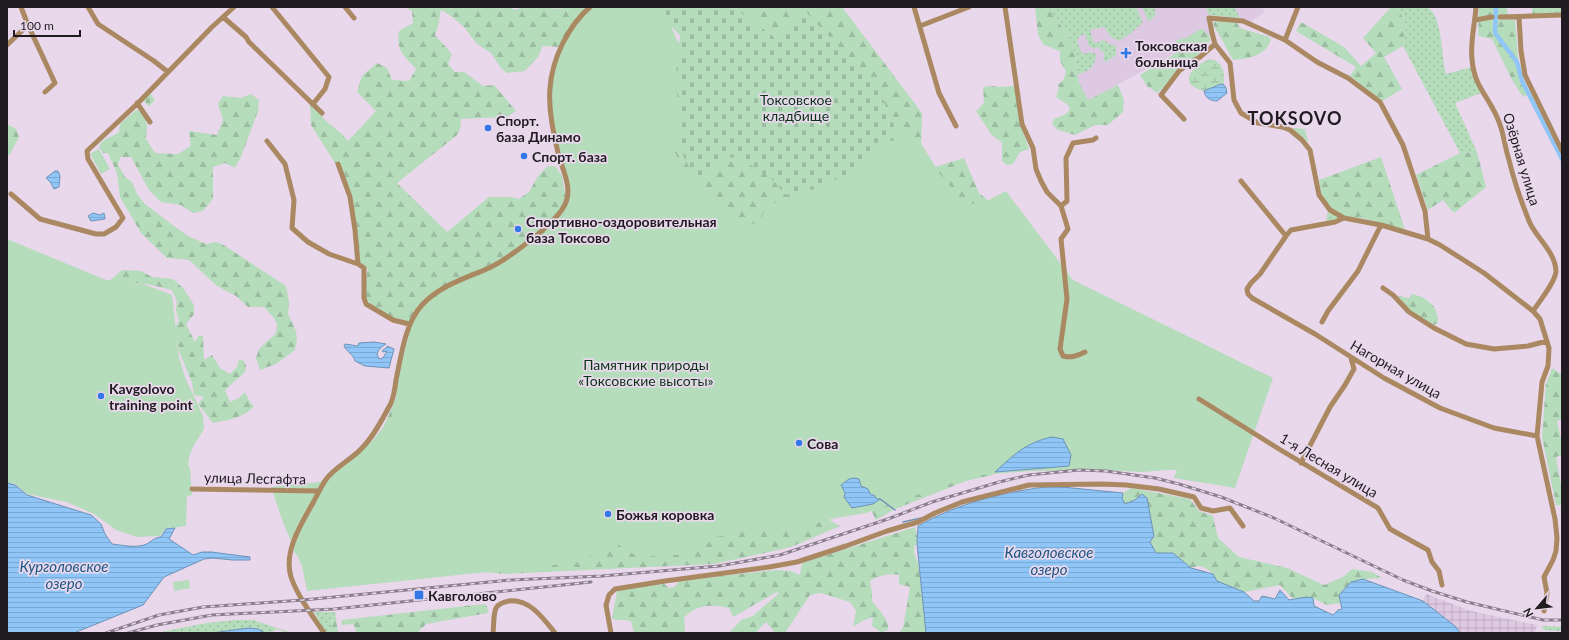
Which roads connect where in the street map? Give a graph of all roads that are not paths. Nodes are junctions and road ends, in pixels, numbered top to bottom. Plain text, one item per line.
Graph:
1 (21, 7) edge
2 (88, 7) edge
3 (234, 7) edge
4 (272, 7) edge
5 (345, 7) edge
6 (590, 7) edge
7 (914, 7) edge
8 (969, 7) edge
9 (1005, 7) edge
10 (1298, 7) edge
11 (1476, 7) edge
12 (1562, 15) edge
13 (223, 17) junction
14 (1492, 17) dead end
15 (1500, 17) dead end
16 (1519, 17) junction
17 (354, 18) dead end
18 (1475, 20) junction
19 (28, 25) junction
20 (920, 26) junction
21 (1285, 40) junction
22 (1216, 44) junction
23 (7, 45) edge
24 (168, 72) junction
25 (45, 92) dead end
26 (138, 103) junction
27 (313, 104) junction
28 (322, 113) dead end
29 (1184, 119) dead end
30 (150, 122) dead end
31 (956, 126) dead end
32 (1096, 138) dead end
33 (267, 141) dead end
34 (1562, 151) edge
35 (338, 164) dead end
36 (1241, 181) dead end
37 (11, 194) dead end
38 (1061, 206) junction
39 (1344, 218) junction
40 (1381, 225) junction
41 (1286, 236) junction
42 (1428, 240) junction
43 (358, 264) junction
44 (1562, 267) edge
45 (1555, 268) junction
46 (1383, 288) dead end
47 (1533, 311) junction
48 (1322, 322) dead end
49 (410, 324) junction
50 (1547, 341) junction
51 (1085, 352) dead end
52 (1351, 357) junction
53 (1199, 399) dead end
54 (1537, 436) junction
55 (1301, 463) junction
56 (192, 490) dead end
57 (319, 491) junction
58 (1243, 526) dead end
59 (1442, 585) dead end
60 (1544, 611) dead end
61 (324, 633) edge
62 (493, 633) edge
63 (555, 633) edge
64 (611, 633) edge

1 - 19 street
2 - 24 street
3 - 13 street
4 - 27 street
5 - 17 street
6 - 49 street
7 - 20 street
8 - 20 street
9 - 38 street
10 - 21 street
11 - 18 street, Озёрная улица
12 - 16 street
13 - 24 street
13 - 27 street
14 - 18 street
15 - 16 street
16 - 34 street
18 - 45 street, Озёрная улица
19 - 23 street
19 - 25 street
20 - 31 street
21 - 22 street
21 - 42 street
22 - 29 street
22 - 39 street
24 - 26 street
26 - 30 street
26 - 37 street
27 - 28 street
32 - 38 street
33 - 43 street
35 - 43 street
36 - 41 street
38 - 51 street
39 - 40 street
39 - 41 street
40 - 42 street
40 - 48 street
41 - 52 street, Нагорная улица
42 - 47 street
43 - 49 street
44 - 45 street
45 - 47 street
46 - 50 street
47 - 50 street
49 - 57 street
50 - 54 street
52 - 54 street, Нагорная улица
52 - 55 street
53 - 55 street, 1-я Лесная улица
54 - 60 street
55 - 59 street, 1-я Лесная улица
56 - 57 street, улица Лесгафта
57 - 61 street
58 - 64 street
62 - 63 street

